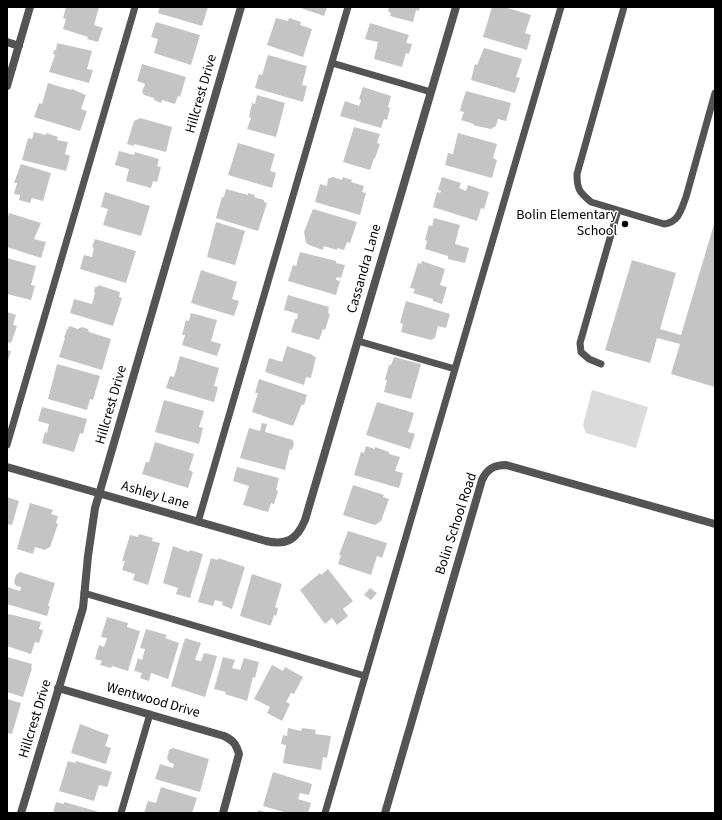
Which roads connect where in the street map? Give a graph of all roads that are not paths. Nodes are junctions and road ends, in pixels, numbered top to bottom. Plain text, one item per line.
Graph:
1 (30, 7) edge
2 (134, 7) edge
3 (241, 7) edge
4 (348, 7) edge
5 (456, 7) edge
6 (561, 7) edge
7 (624, 7) edge
8 (7, 42) edge
9 (19, 46) junction
10 (332, 63) junction
11 (7, 86) edge
12 (431, 92) junction
13 (715, 93) edge
14 (618, 210) junction
15 (358, 342) junction
16 (601, 364) dead end
17 (455, 368) junction
18 (7, 445) edge
19 (7, 467) edge
20 (100, 494) junction
21 (198, 522) junction
22 (715, 524) edge
23 (295, 537) joint
24 (84, 593) junction
25 (365, 676) junction
26 (58, 688) junction
27 (150, 714) junction
28 (21, 813) edge
29 (121, 813) edge
30 (223, 813) edge
31 (325, 813) edge
32 (385, 813) edge

1 - 9 street
2 - 18 lane
3 - 20 street, Hillcrest Drive
4 - 10 lane
5 - 12 street, Cassandra Lane
6 - 17 lane
7 - 14 lane
8 - 9 street
9 - 11 street
10 - 12 lane
10 - 21 lane
12 - 15 street, Cassandra Lane
13 - 14 lane
14 - 16 lane
15 - 17 lane
15 - 23 street, Cassandra Lane
17 - 25 lane
19 - 20 street, Ashley Lane
20 - 21 street, Ashley Lane
20 - 24 street, Hillcrest Drive
21 - 23 street, Ashley Lane
22 - 32 street, Bolin School Road
24 - 25 lane
24 - 26 street, Hillcrest Drive
25 - 31 lane
26 - 27 street, Wentwood Drive
26 - 28 street, Hillcrest Drive
27 - 29 lane
27 - 30 street, Wentwood Drive

